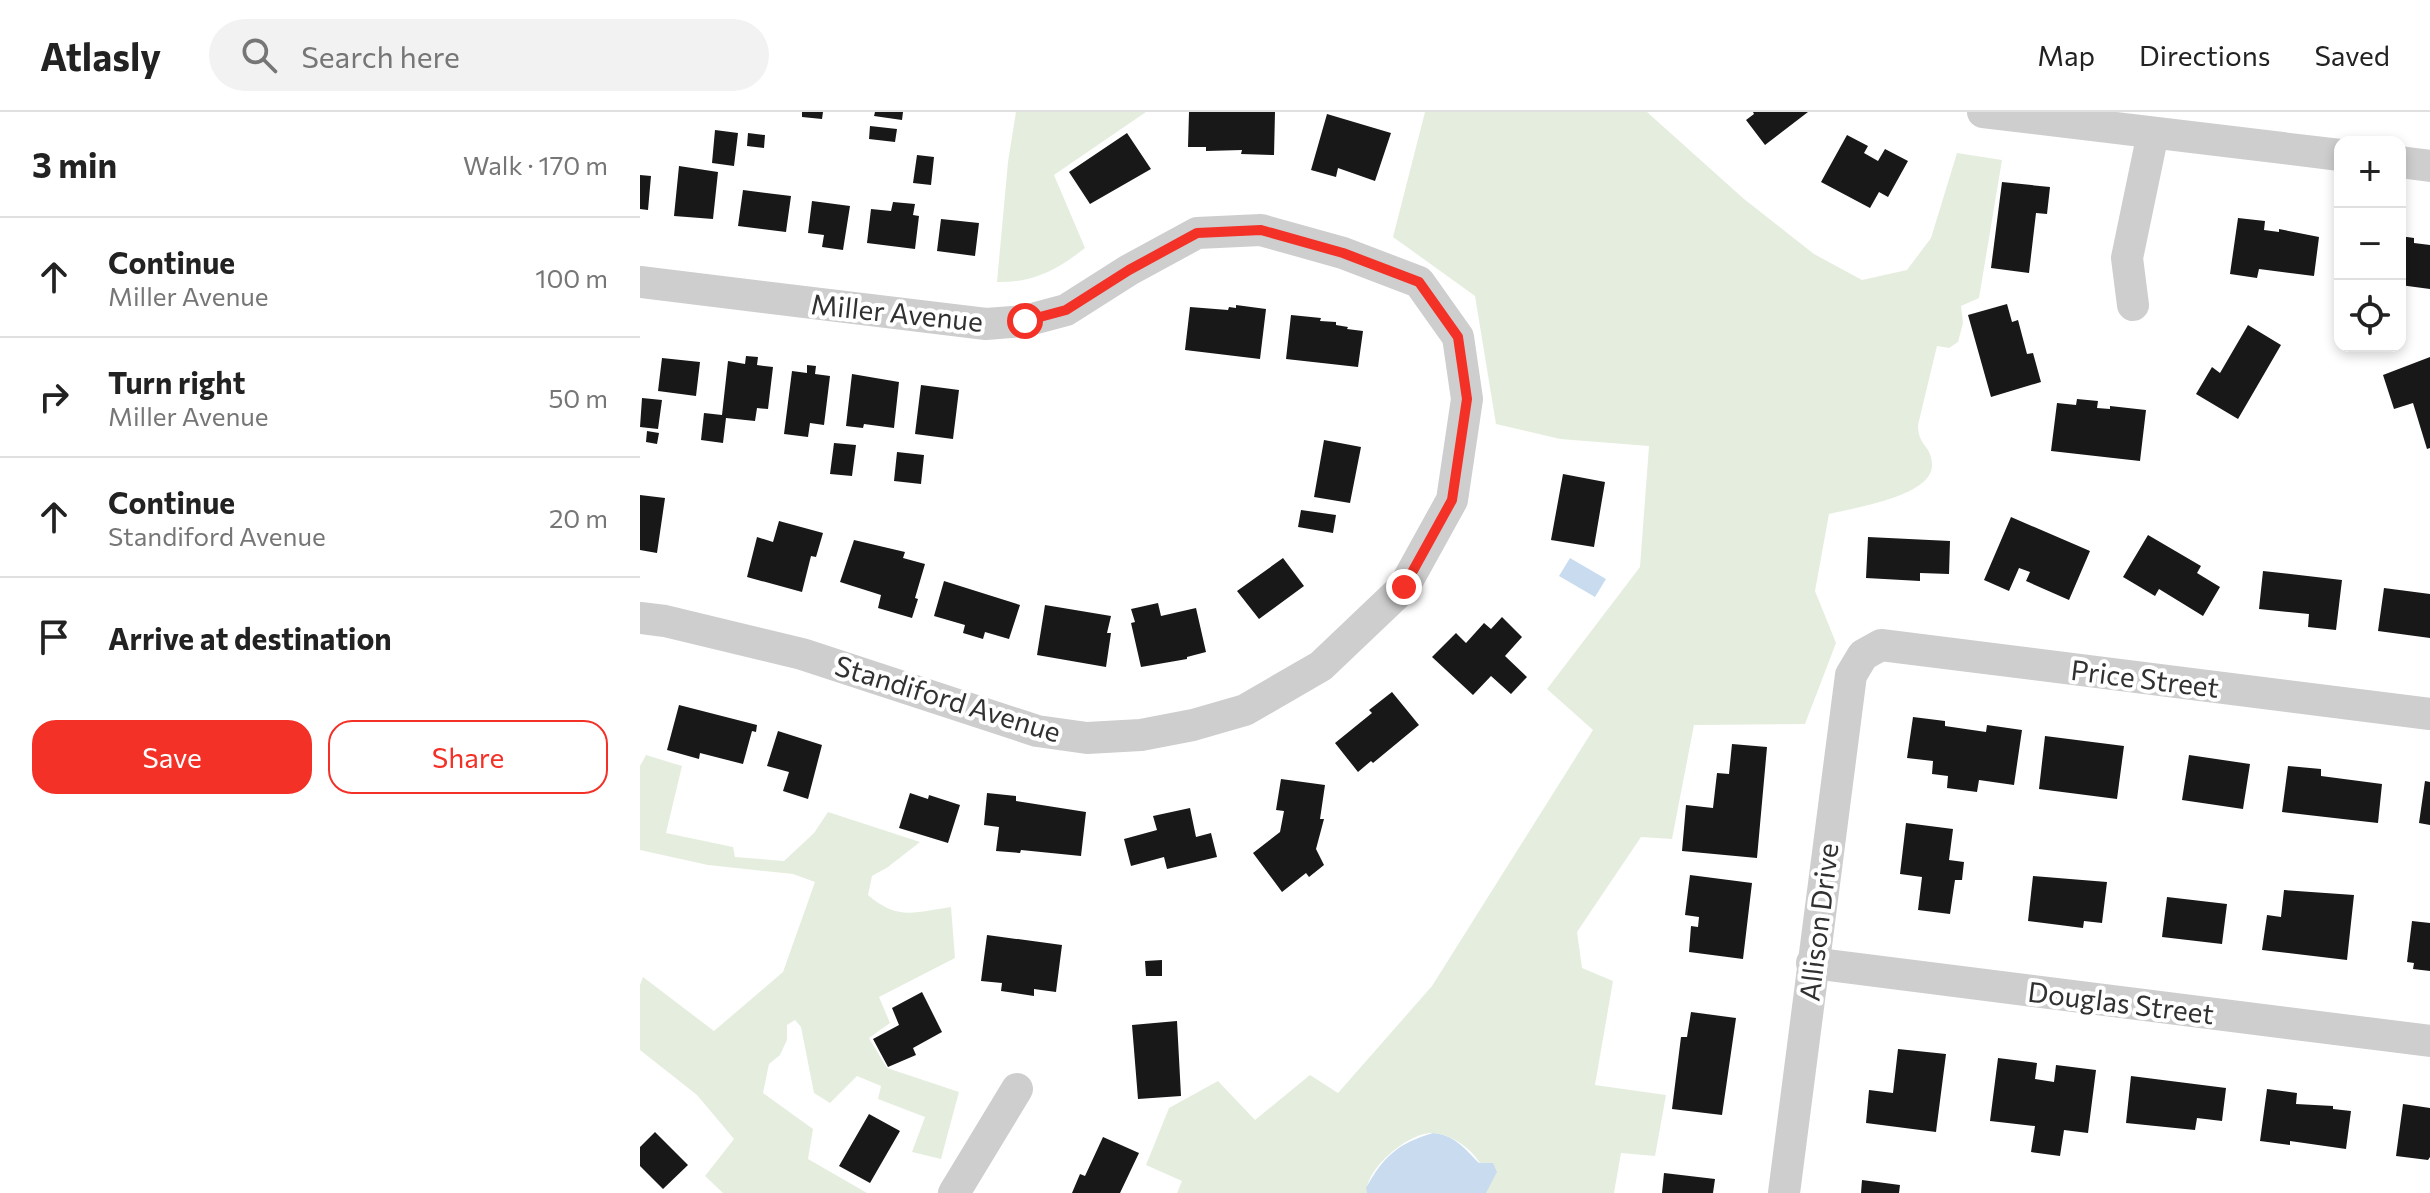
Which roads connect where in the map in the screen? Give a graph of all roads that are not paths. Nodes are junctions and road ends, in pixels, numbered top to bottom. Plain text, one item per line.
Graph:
1 (1983, 112) edge
2 (2153, 133) junction
3 (2334, 154) edge
4 (2406, 163) edge
5 (2430, 166) edge
6 (640, 282) edge
7 (2133, 305) dead end
8 (1452, 500) joint
9 (640, 618) edge
10 (1863, 655) joint
11 (2430, 714) edge
12 (1812, 963) junction
13 (2430, 1041) edge
14 (1017, 1089) dead end
15 (954, 1193) edge
16 (1784, 1193) edge

1 - 2 street
2 - 3 street
2 - 7 street
4 - 5 street
6 - 8 street, Miller Avenue
8 - 9 street, Standiford Avenue
10 - 11 street, Price Street
10 - 12 street, Allison Drive
12 - 13 street, Douglas Street
12 - 16 street, Allison Drive
14 - 15 street

